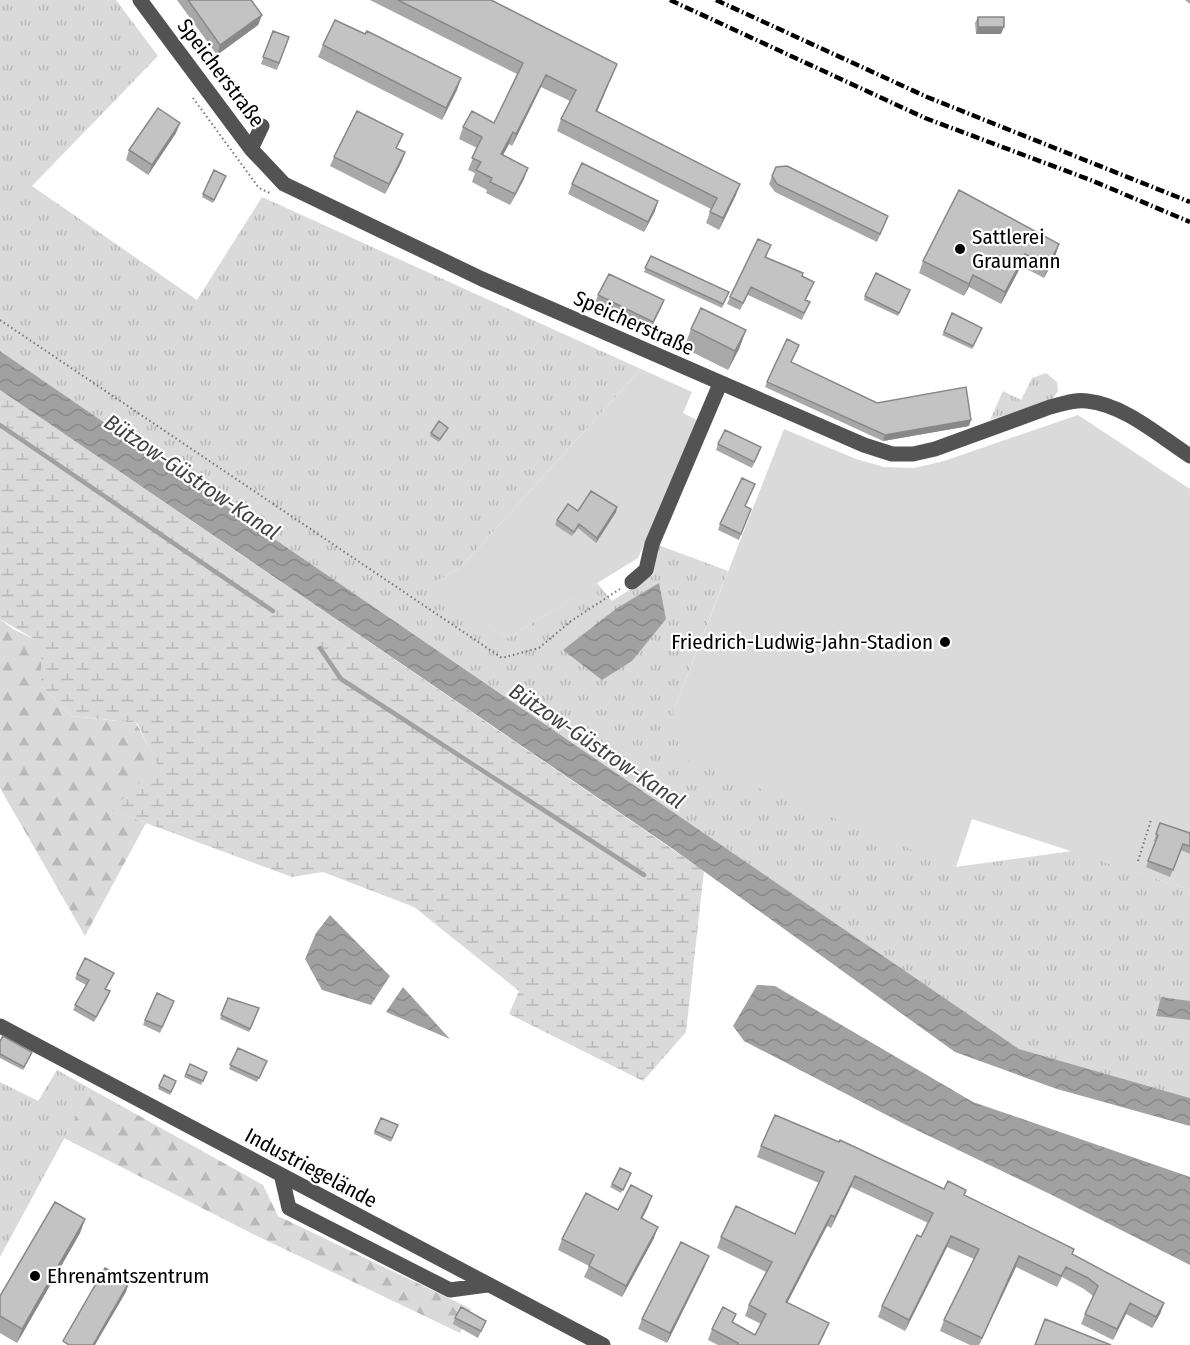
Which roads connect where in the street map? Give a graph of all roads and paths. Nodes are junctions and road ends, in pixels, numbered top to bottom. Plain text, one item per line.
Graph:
1 (140, 0) edge
2 (262, 126) dead end
3 (251, 149) junction
4 (0, 320) edge
5 (720, 384) junction
6 (1190, 456) edge
7 (632, 582) joint
8 (1151, 820) dead end
9 (1138, 861) dead end
10 (0, 1026) edge
11 (282, 1178) junction
12 (487, 1285) junction
13 (603, 1345) edge

1 - 3 street, Speicherstraße
2 - 3 street
3 - 5 street, Speicherstraße
4 - 7 path
5 - 6 street, Speicherstraße
5 - 7 street
8 - 9 path
10 - 11 street, Industriegelände
11 - 12 street, Industriegelände
11 - 12 street
12 - 13 street, Industriegelände

